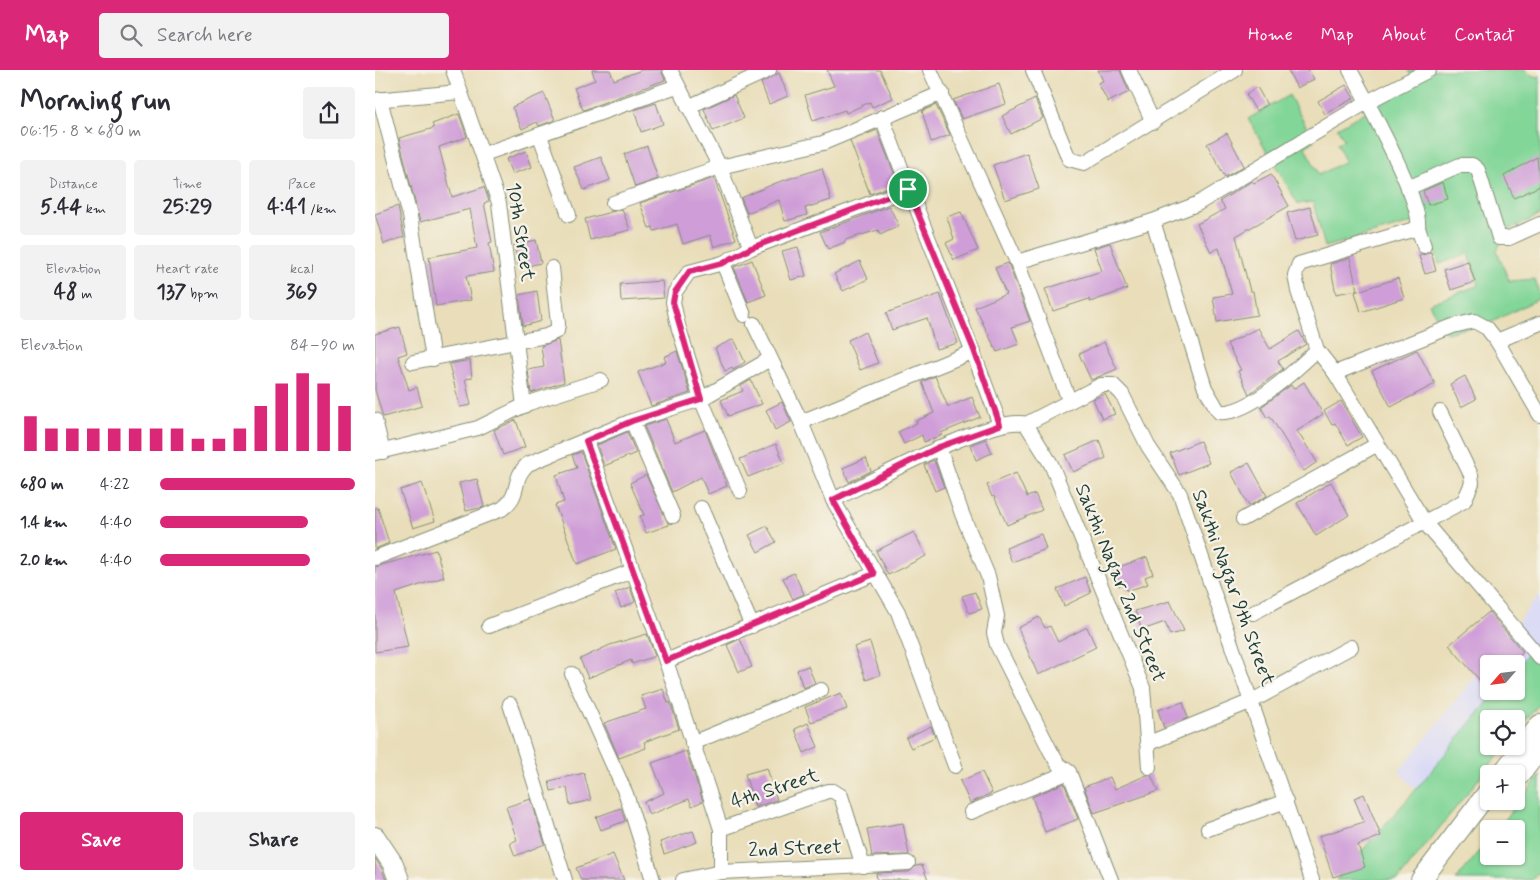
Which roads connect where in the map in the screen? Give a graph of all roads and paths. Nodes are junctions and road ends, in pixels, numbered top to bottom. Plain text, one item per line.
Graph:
1 (453, 70) edge
2 (670, 70) edge
3 (769, 70) edge
4 (930, 70) edge
5 (1033, 70) edge
6 (1129, 70) edge
7 (1235, 70) edge
8 (1350, 70) edge
9 (1429, 70) edge
10 (677, 86) junction
11 (459, 92) junction
12 (942, 93) junction
13 (377, 100) edge
14 (1367, 102) junction
15 (688, 108) junction
16 (882, 117) junction
17 (1153, 122) junction
18 (540, 136) junction
19 (484, 154) junction
20 (720, 168) junction
21 (1408, 188) junction
22 (908, 189) junction
23 (613, 203) dead end
24 (569, 215) dead end
25 (1153, 220) junction
26 (1540, 224) edge
27 (1418, 228) junction
28 (1424, 246) dead end
29 (751, 248) junction
30 (1017, 262) junction
31 (723, 263) junction
32 (552, 268) dead end
33 (1540, 323) edge
34 (1497, 341) junction
35 (517, 342) junction
36 (974, 350) junction
37 (1317, 350) junction
38 (770, 358) junction
39 (433, 359) junction
40 (413, 362) dead end
41 (1335, 373) junction
42 (601, 380) dead end
43 (701, 399) junction
44 (1069, 400) junction
45 (525, 406) junction
46 (1440, 412) dead end
47 (1540, 415) edge
48 (375, 420) edge
49 (632, 421) junction
50 (801, 422) junction
51 (1026, 424) junction
52 (1000, 425) junction
53 (586, 441) junction
54 (1376, 445) junction
55 (939, 447) junction
56 (379, 452) edge
57 (740, 491) dead end
58 (833, 500) junction
59 (701, 508) dead end
60 (673, 516) dead end
61 (1243, 519) dead end
62 (1425, 523) junction
63 (375, 558) edge
64 (632, 571) junction
65 (874, 574) junction
66 (1253, 613) dead end
67 (489, 626) dead end
68 (752, 626) junction
69 (1351, 647) dead end
70 (1540, 658) edge
71 (666, 661) junction
72 (572, 674) dead end
73 (821, 690) dead end
74 (1252, 701) junction
75 (510, 704) dead end
76 (1540, 724) edge
77 (692, 743) junction
78 (1149, 743) junction
79 (1540, 749) edge
80 (1509, 765) edge
81 (955, 766) dead end
82 (1149, 766) dead end
83 (1525, 768) edge
84 (1069, 772) junction
85 (1285, 801) junction
86 (1480, 803) edge
87 (1491, 810) edge
88 (971, 812) dead end
89 (721, 829) junction
90 (1208, 829) dead end
91 (375, 837) edge
92 (908, 863) dead end
93 (863, 866) junction
94 (721, 872) junction
95 (399, 880) edge
96 (565, 880) edge
97 (653, 880) edge
98 (683, 880) edge
99 (1111, 880) edge
100 (1313, 880) edge
101 (1421, 880) edge
102 (1437, 880) edge

1 - 11 street, 10th Street
2 - 10 street
3 - 15 street
4 - 12 street
5 - 17 street
6 - 17 street
7 - 17 street
8 - 14 street
9 - 14 street
10 - 15 street
10 - 18 street
11 - 13 street
11 - 19 street, 10th Street
12 - 16 street
12 - 30 street
13 - 39 street
14 - 21 street
14 - 25 street
15 - 20 street
16 - 20 street
16 - 22 street
18 - 19 street
18 - 24 street
19 - 35 street, 10th Street
20 - 23 street
20 - 29 street
21 - 26 street
21 - 27 street
22 - 29 street
22 - 36 street
25 - 30 street
25 - 37 street
27 - 28 street
27 - 37 street
29 - 31 street
30 - 44 street
31 - 38 street
31 - 43 street
32 - 35 street
33 - 34 street
34 - 41 street
34 - 47 street
35 - 39 street
35 - 45 street, 10th Street
36 - 50 street
36 - 52 street
37 - 41 street
38 - 43 street
38 - 50 street
39 - 40 street
41 - 54 street
42 - 45 street
43 - 49 street
43 - 57 street
44 - 51 street, Sakthi Nagar 9th Street
44 - 74 street, Sakthi Nagar 9th Street
45 - 56 street
46 - 62 street
48 - 56 street
49 - 53 street
49 - 60 street
50 - 58 street
51 - 52 street, Sakthi Nagar 9th Street
51 - 78 street, Sakthi Nagar 2nd Street
52 - 55 street, Sakthi Nagar 9th Street
53 - 63 street
53 - 64 street
54 - 61 street
54 - 62 street
55 - 58 street, Sakthi Nagar 9th Street
55 - 84 street
58 - 65 street
59 - 68 street
62 - 66 street
62 - 70 street
64 - 67 street
64 - 71 street
65 - 68 street
65 - 81 street
68 - 71 street
69 - 74 street
71 - 77 street
72 - 97 street
73 - 77 street
74 - 78 street
74 - 85 street, Sakthi Nagar 9th Street
75 - 96 street
76 - 80 main road
77 - 89 street
78 - 82 street, Sakthi Nagar 2nd Street
79 - 83 main road
84 - 88 street
84 - 99 street
85 - 90 street
85 - 100 street, Sakthi Nagar 9th Street
86 - 101 main road
87 - 102 main road
89 - 93 street, 4th Street
89 - 94 street
91 - 95 main road
92 - 93 street, 2nd Street
93 - 94 street, 2nd Street
94 - 98 street, 2nd Street

